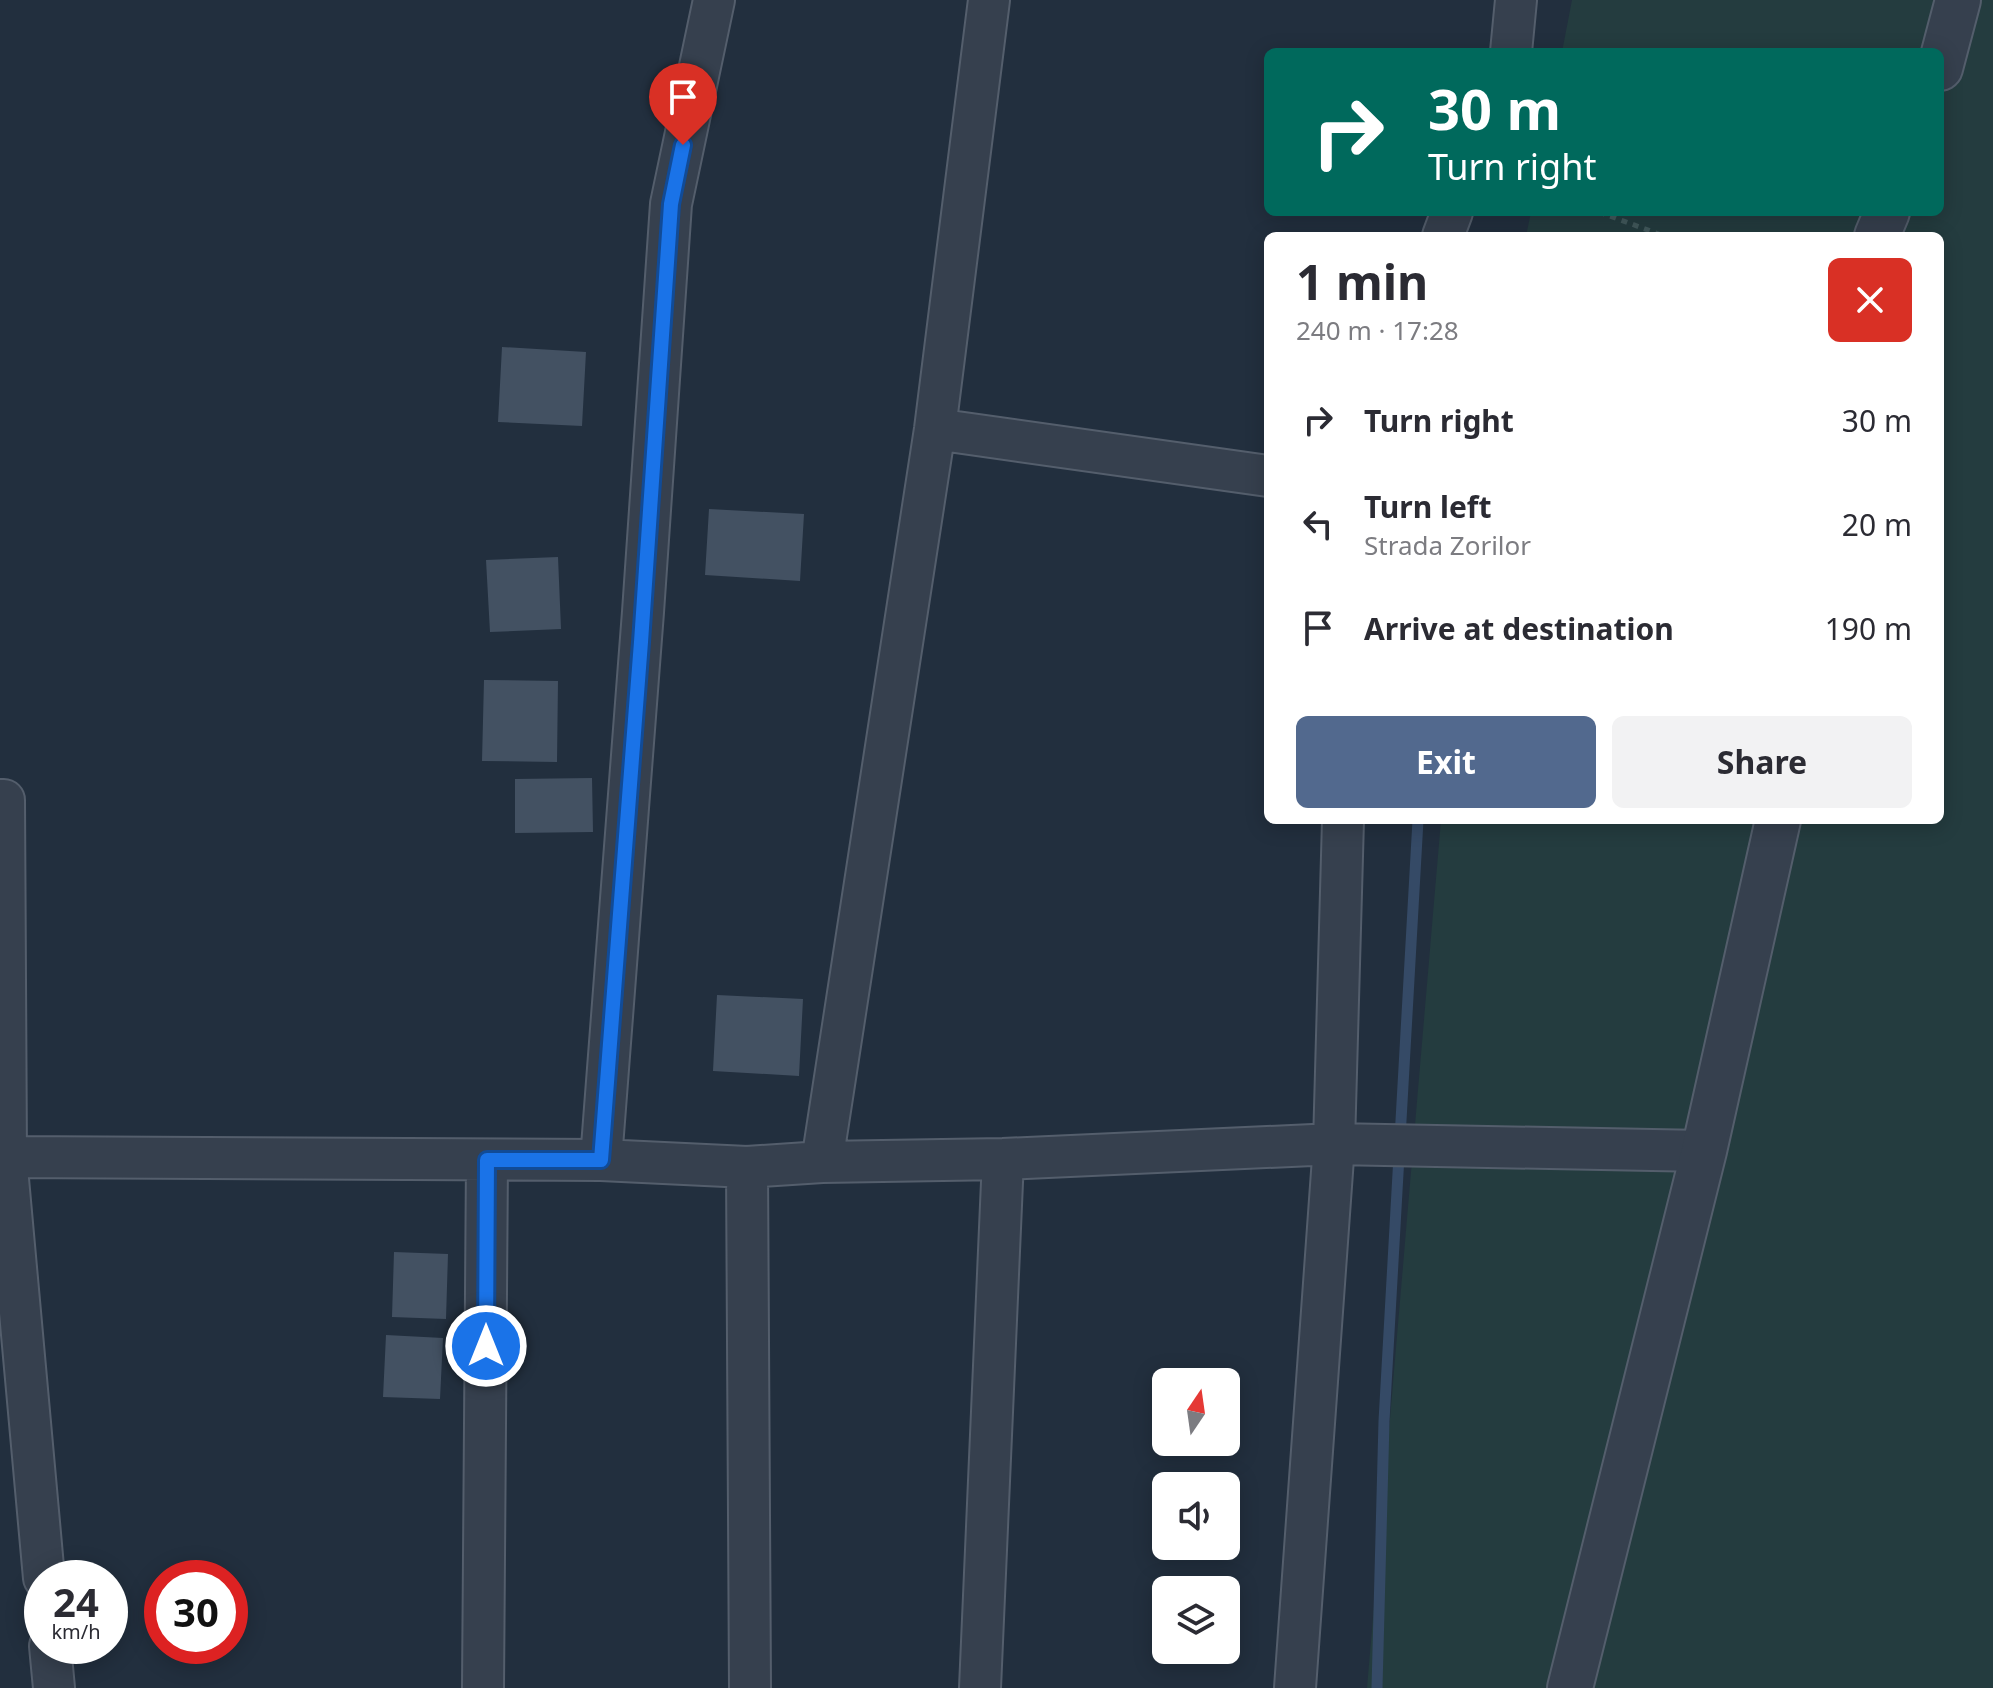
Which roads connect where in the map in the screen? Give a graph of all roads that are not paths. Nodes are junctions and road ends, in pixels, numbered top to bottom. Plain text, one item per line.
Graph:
1 (714, 0) edge
2 (989, 0) edge
3 (1516, 0) edge
4 (1958, 0) edge
5 (1511, 48) edge
6 (1944, 53) edge
7 (935, 429) junction
8 (1264, 475) edge
9 (0, 800) edge
10 (1343, 824) edge
11 (1777, 824) edge
12 (1334, 1144) junction
13 (1704, 1151) junction
14 (6, 1157) junction
15 (1003, 1159) junction
16 (487, 1160) junction
17 (601, 1160) junction
18 (822, 1162) junction
19 (747, 1167) junction
20 (42, 1560) edge
21 (52, 1664) edge
22 (54, 1688) edge
23 (483, 1688) edge
24 (750, 1688) edge
25 (980, 1688) edge
26 (1295, 1688) edge
27 (1570, 1688) edge

1 - 17 street
2 - 7 street
3 - 5 street
4 - 6 street
7 - 8 street
7 - 18 street
9 - 14 street
10 - 12 street
11 - 13 street
12 - 13 street
12 - 15 street
12 - 26 street
13 - 27 street
14 - 16 street
14 - 20 street
15 - 18 street
15 - 25 street
16 - 17 street
16 - 23 street
17 - 19 street
18 - 19 street
19 - 24 street
21 - 22 street

